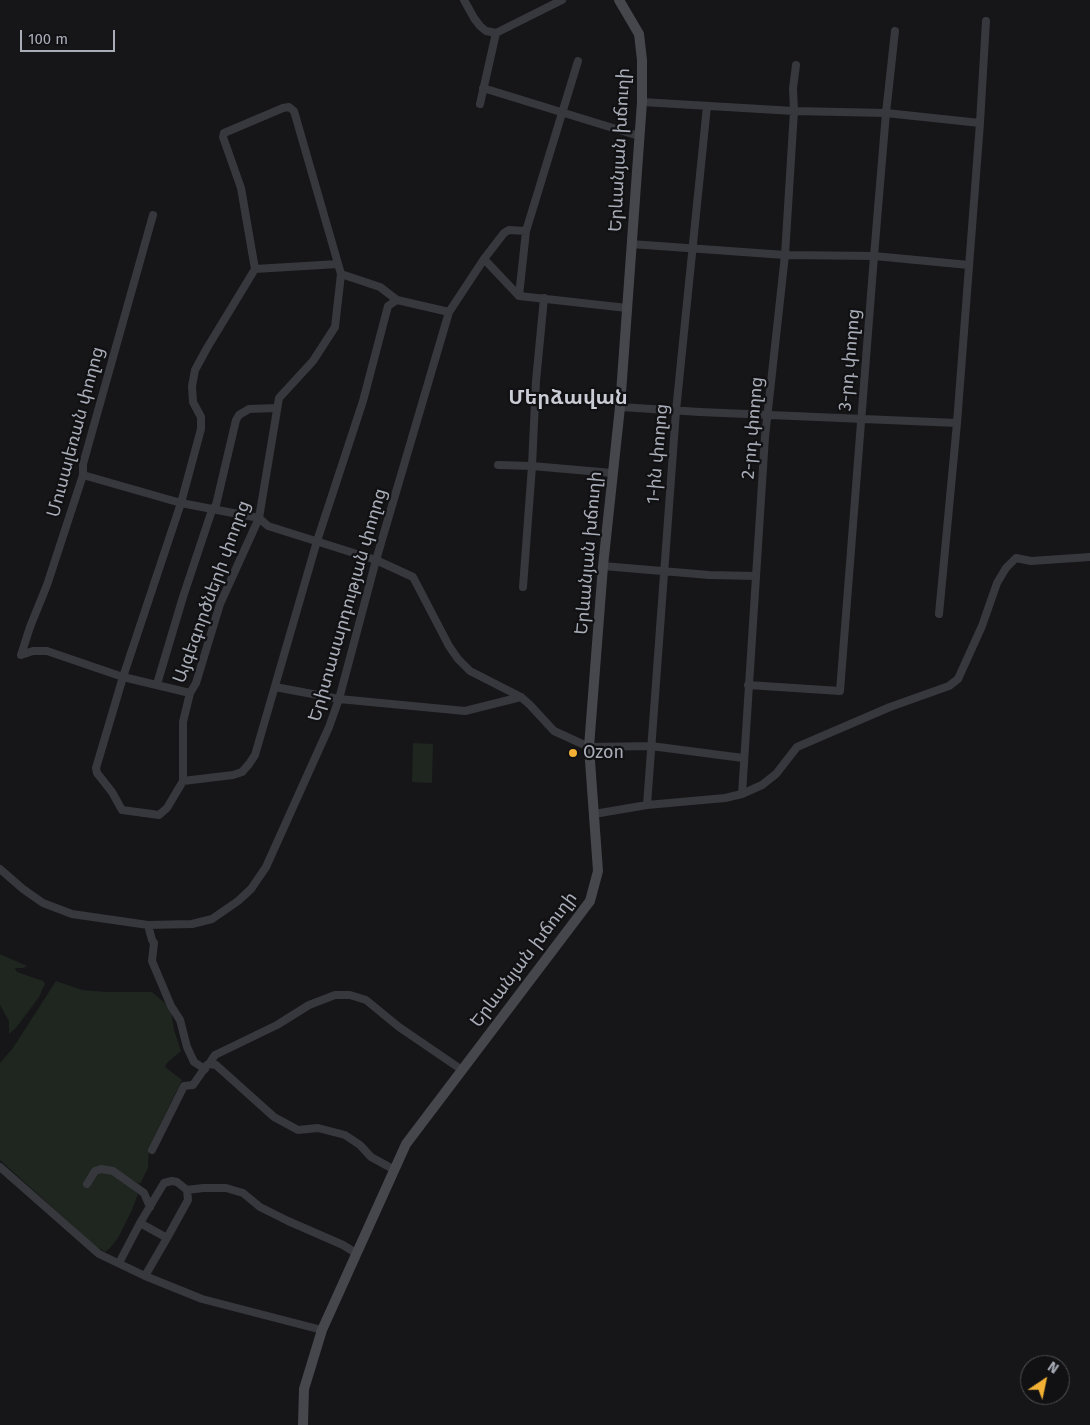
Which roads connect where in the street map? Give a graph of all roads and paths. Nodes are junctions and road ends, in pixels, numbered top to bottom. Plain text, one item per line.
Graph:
1 (464, 0) edge
2 (562, 0) edge
3 (619, 0) edge
4 (986, 21) dead end
5 (895, 31) dead end
6 (496, 33) junction
7 (578, 61) dead end
8 (796, 65) dead end
9 (483, 88) junction
10 (642, 102) junction
11 (480, 104) dead end
12 (707, 106) junction
13 (794, 111) junction
14 (562, 112) junction
15 (886, 113) junction
16 (980, 124) junction
17 (639, 136) junction
18 (153, 215) dead end
19 (526, 231) junction
20 (632, 244) junction
21 (692, 248) junction
22 (785, 255) junction
23 (874, 256) junction
24 (484, 259) junction
25 (338, 264) junction
26 (969, 266) junction
27 (256, 269) junction
28 (341, 274) junction
29 (520, 296) junction
30 (544, 298) junction
31 (397, 300) junction
32 (627, 308) junction
33 (449, 312) junction
34 (620, 407) junction
35 (276, 408) junction
36 (676, 411) junction
37 (767, 414) junction
38 (860, 419) junction
39 (957, 423) junction
40 (498, 465) dead end
41 (532, 466) junction
42 (612, 473) junction
43 (83, 475) junction
44 (180, 503) junction
45 (212, 510) junction
46 (259, 518) junction
47 (317, 541) junction
48 (1090, 558) edge
49 (376, 560) junction
50 (603, 566) junction
51 (663, 571) junction
52 (756, 576) junction
53 (523, 587) dead end
54 (939, 614) dead end
55 (124, 677) junction
56 (157, 684) junction
57 (748, 685) junction
58 (275, 688) junction
59 (190, 693) junction
60 (521, 697) junction
61 (339, 699) junction
62 (651, 746) junction
63 (589, 747) junction
64 (743, 758) junction
65 (183, 781) junction
66 (742, 794) junction
67 (647, 805) junction
68 (594, 814) junction
69 (0, 869) edge
70 (148, 925) junction
71 (207, 1066) junction
72 (462, 1070) junction
73 (152, 1150) dead end
74 (0, 1167) edge
75 (393, 1169) junction
76 (87, 1184) dead end
77 (187, 1190) junction
78 (150, 1207) junction
79 (140, 1223) junction
80 (166, 1238) junction
81 (356, 1253) junction
82 (119, 1263) junction
83 (145, 1276) junction
84 (322, 1330) junction
85 (303, 1425) edge

1 - 6 street
2 - 6 street
3 - 10 main road, Երևանյան խճուղի
4 - 16 street
5 - 15 street, 3-րդ փողոց
6 - 9 street
7 - 14 street
8 - 13 street, 2-րդ փողոց
9 - 11 street
9 - 14 street
10 - 12 street
10 - 17 main road, Երևանյան խճուղի
12 - 13 street
12 - 21 street, 1-ին փողոց
13 - 15 street
13 - 22 street, 2-րդ փողոց
14 - 17 street
14 - 19 street
15 - 16 street
15 - 23 street, 3-րդ փողոց
16 - 26 street
17 - 20 main road, Երևանյան խճուղի
18 - 43 street, Մուսալեռան փողոց
19 - 24 street, Երիտասարդության փողոց
19 - 29 street
20 - 21 street
20 - 32 main road, Երևանյան խճուղի
21 - 22 street
21 - 36 street, 1-ին փողոց
22 - 23 street
22 - 37 street, 2-րդ փողոց
23 - 26 street
23 - 38 street, 3-րդ փողոց
24 - 29 street
24 - 33 street, Երիտասարդության փողոց
25 - 27 street
25 - 27 street, Այգեգործների փողոց
25 - 28 street, Այգեգործների փողոց
26 - 39 street
27 - 44 street
28 - 31 street
28 - 35 street, Այգեգործների փողոց
29 - 30 street
30 - 32 street
30 - 41 street
31 - 33 street
31 - 47 street
32 - 34 main road, Երևանյան խճուղի
33 - 49 street, Երիտասարդության փողոց
34 - 36 street
34 - 42 main road, Երևանյան խճուղի
35 - 45 street
35 - 46 street, Այգեգործների փողոց
36 - 37 street
36 - 51 street, 1-ին փողոց
37 - 38 street
37 - 52 street, 2-րդ փողոց
38 - 39 street
38 - 57 street, 3-րդ փողոց
39 - 54 street
40 - 41 street
41 - 42 street
41 - 53 street
42 - 50 main road, Երևանյան խճուղի
43 - 44 street
43 - 55 street, Մուսալեռան փողոց
44 - 45 street
44 - 55 street
45 - 46 street
45 - 56 street
46 - 47 street
46 - 59 street, Այգեգործների փողոց
47 - 49 street
47 - 58 street
48 - 66 street
49 - 60 street
49 - 61 street, Երիտասարդության փողոց
50 - 51 street
50 - 63 main road, Երևանյան խճուղի
51 - 52 street
51 - 62 street, 1-ին փողոց
52 - 57 street, 2-րդ փողոց
55 - 56 street
55 - 65 street
56 - 59 street
57 - 64 street, 2-րդ փողոց
58 - 61 street
58 - 65 street
59 - 65 street, Այգեգործների փողոց
60 - 61 street
60 - 63 street
61 - 70 street, Երիտասարդության փողոց
62 - 63 street
62 - 64 street
62 - 67 street, 1-ին փողոց
63 - 68 main road, Երևանյան խճուղի
64 - 66 street, 2-րդ փողոց
66 - 67 street
67 - 68 street
68 - 72 main road, Երևանյան խճուղի
69 - 70 street, Երիտասարդության փողոց
70 - 71 street
71 - 72 street
71 - 73 street
71 - 75 street
72 - 75 main road, Երևանյան խճուղի
74 - 82 street
75 - 81 main road, Երևանյան խճուղի
76 - 78 street
77 - 78 street
77 - 80 street
77 - 81 street
78 - 79 street
79 - 80 street
79 - 82 street
80 - 83 street
81 - 84 main road, Երևանյան խճուղի
82 - 83 street
83 - 84 street
84 - 85 main road, Երևանյան խճուղի

